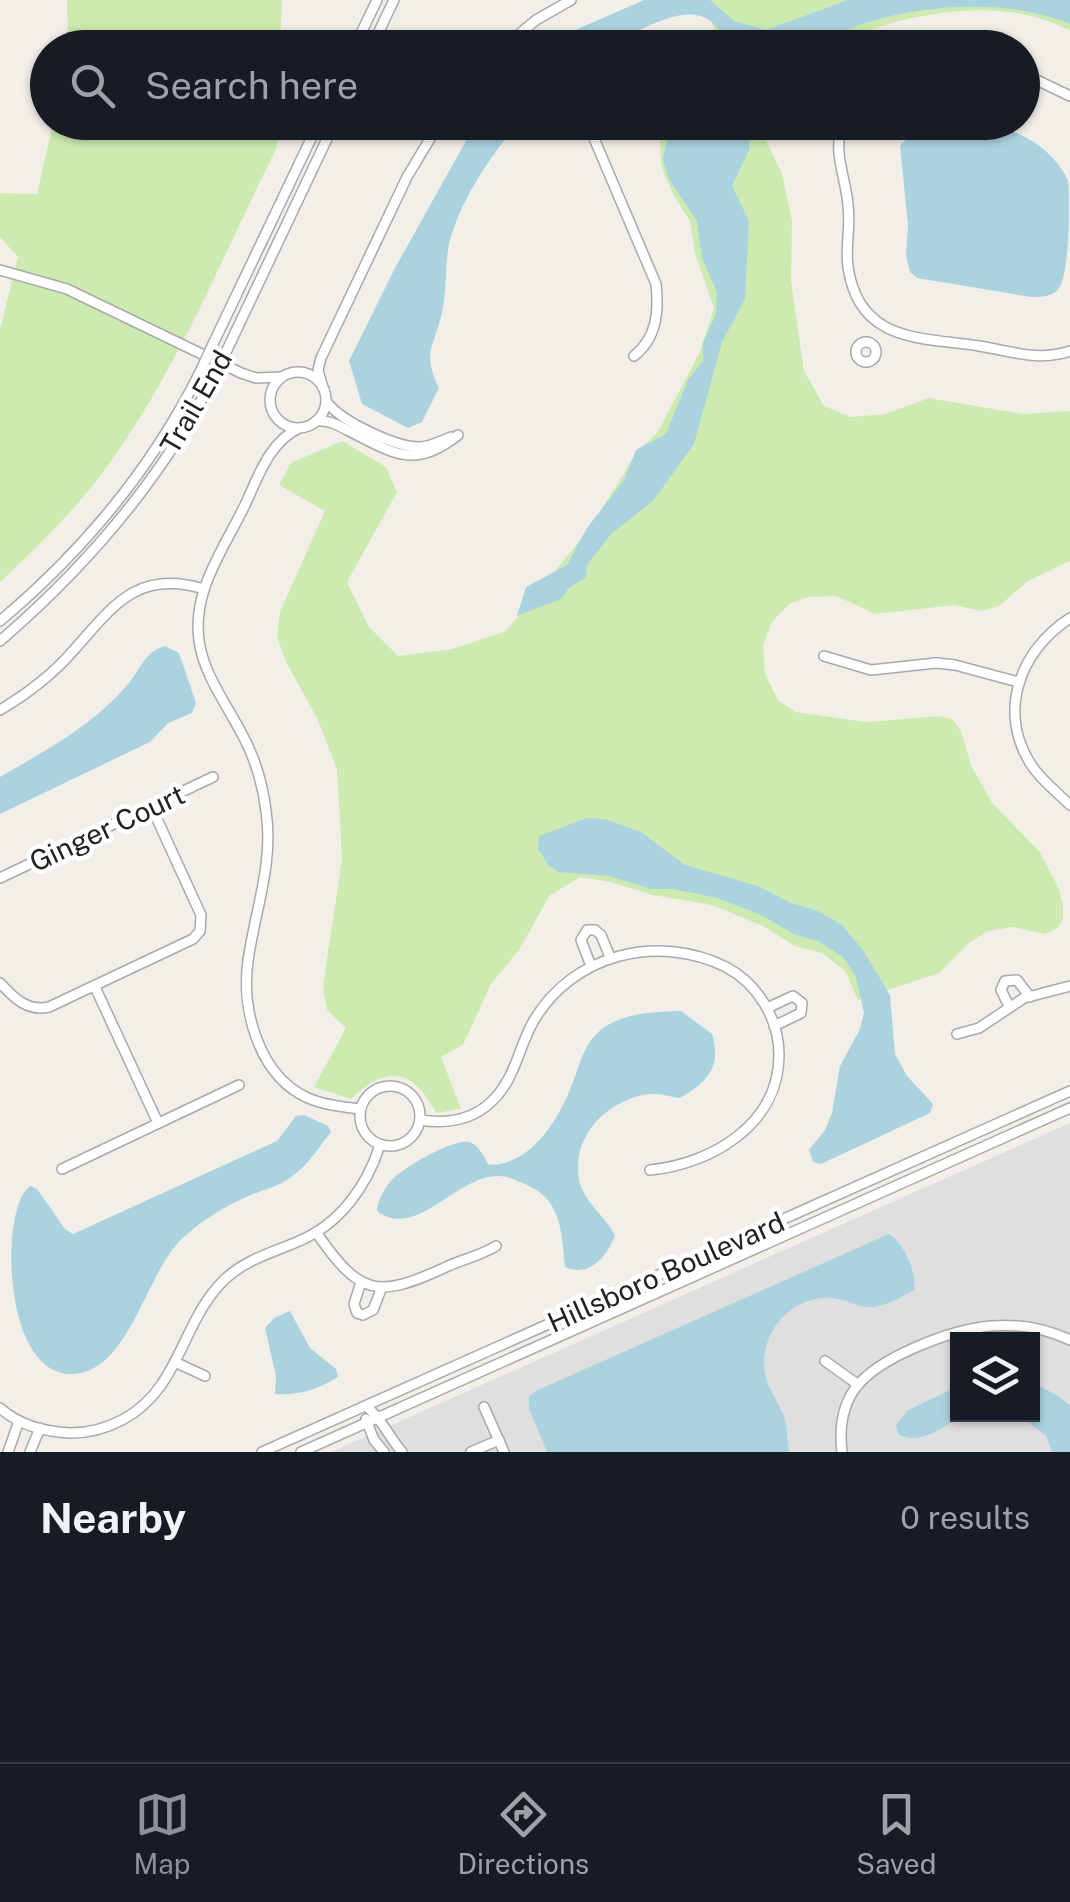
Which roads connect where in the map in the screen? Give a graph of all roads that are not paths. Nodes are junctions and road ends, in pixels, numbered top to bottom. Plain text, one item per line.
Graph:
1 (377, 0) edge
2 (394, 0) edge
3 (571, 0) edge
4 (524, 29) edge
5 (363, 30) edge
6 (380, 30) edge
7 (1040, 82) edge
8 (1070, 96) edge
9 (309, 140) edge
10 (326, 140) edge
11 (429, 140) edge
12 (595, 140) edge
13 (840, 140) edge
14 (0, 270) edge
15 (16, 276) junction
16 (0, 281) edge
17 (884, 326) junction
18 (872, 344) dead end
19 (1070, 351) edge
20 (634, 356) dead end
21 (322, 358) junction
22 (298, 372) junction
23 (256, 378) junction
24 (281, 378) junction
25 (323, 388) junction
26 (269, 400) junction
27 (326, 400) junction
28 (272, 413) junction
29 (316, 422) junction
30 (299, 428) junction
31 (276, 446) junction
32 (204, 589) junction
33 (1070, 618) edge
34 (0, 622) edge
35 (0, 641) edge
36 (824, 656) dead end
37 (1018, 682) junction
38 (0, 710) edge
39 (213, 778) dead end
40 (152, 806) junction
41 (1070, 806) edge
42 (0, 878) edge
43 (610, 958) junction
44 (591, 966) junction
45 (0, 983) edge
46 (1070, 986) edge
47 (94, 987) junction
48 (1030, 997) junction
49 (1009, 1006) junction
50 (767, 1008) junction
51 (774, 1026) junction
52 (957, 1034) dead end
53 (238, 1085) dead end
54 (1070, 1091) edge
55 (1070, 1108) edge
56 (360, 1109) junction
57 (420, 1120) junction
58 (158, 1123) junction
59 (380, 1145) junction
60 (62, 1169) dead end
61 (650, 1170) dead end
62 (316, 1232) junction
63 (496, 1246) dead end
64 (361, 1282) junction
65 (382, 1287) junction
66 (1070, 1340) edge
67 (825, 1361) dead end
68 (177, 1363) junction
69 (204, 1376) dead end
70 (857, 1384) junction
71 (366, 1406) junction
72 (484, 1407) dead end
73 (0, 1408) edge
74 (380, 1417) junction
75 (19, 1421) junction
76 (366, 1423) junction
77 (40, 1428) junction
78 (498, 1440) junction
79 (8, 1452) edge
80 (30, 1452) edge
81 (262, 1452) edge
82 (301, 1452) edge
83 (384, 1452) edge
84 (402, 1452) edge
85 (471, 1452) edge
86 (504, 1452) edge
87 (842, 1452) edge

1 - 5 street
2 - 6 street
3 - 4 street
7 - 8 street
9 - 34 street, Trail End, bridge
10 - 35 street, Trail End, bridge
11 - 21 street
12 - 20 street
13 - 17 street
14 - 15 street
15 - 16 street
15 - 23 street
17 - 18 street
17 - 19 street
21 - 22 street
21 - 25 street
22 - 24 street
22 - 25 street
23 - 24 street
23 - 26 street
24 - 26 street
25 - 27 street
26 - 28 street
27 - 29 street
27 - 29 street
28 - 30 street
28 - 31 street
29 - 30 street
30 - 31 street
31 - 32 street
32 - 38 street
32 - 56 street
33 - 37 street
36 - 37 street
37 - 41 street
39 - 40 street, Ginger Court
40 - 42 street, Ginger Court
40 - 47 street
43 - 44 street
43 - 44 street
43 - 50 street
44 - 57 street
45 - 47 street
46 - 48 street
47 - 58 street
48 - 49 street
48 - 49 street
49 - 52 street
50 - 51 street
50 - 51 street
51 - 61 street
53 - 58 street
54 - 71 street, Hillsboro Boulevard
55 - 74 street, Hillsboro Boulevard
56 - 57 street
56 - 59 street
57 - 59 street
58 - 60 street
59 - 62 street
62 - 64 street
62 - 68 street
63 - 65 street
64 - 65 street
64 - 65 street
66 - 70 street
67 - 70 street
68 - 69 street
68 - 77 street
70 - 87 street
71 - 74 street
71 - 76 street
71 - 81 street, Hillsboro Boulevard
72 - 78 street
73 - 75 street
74 - 76 street, Hillsboro Boulevard
74 - 84 street
75 - 77 street
75 - 79 street
76 - 82 street, Hillsboro Boulevard
76 - 83 street
77 - 80 street
78 - 85 street
78 - 86 street

